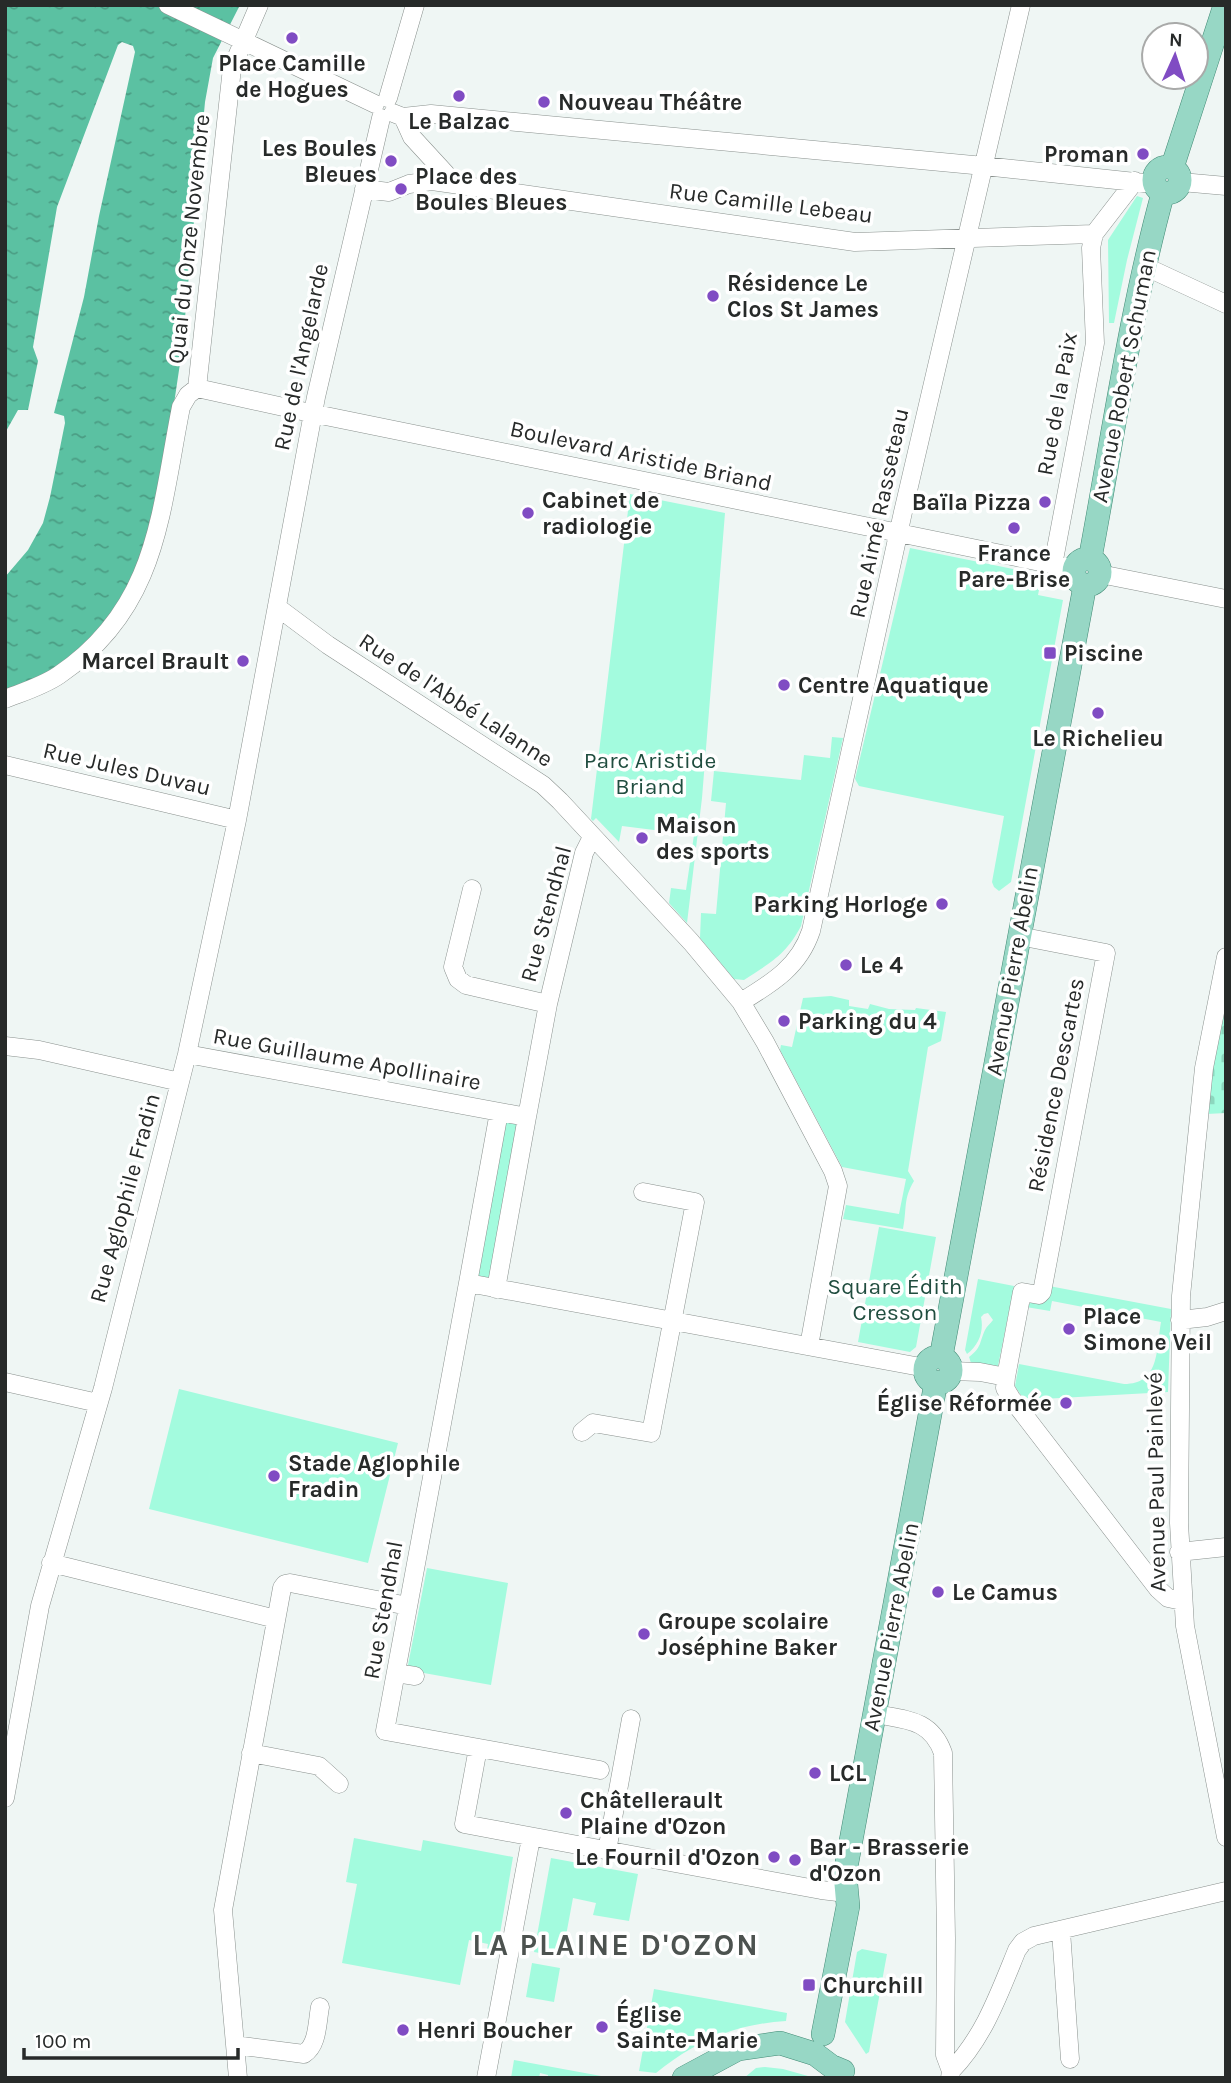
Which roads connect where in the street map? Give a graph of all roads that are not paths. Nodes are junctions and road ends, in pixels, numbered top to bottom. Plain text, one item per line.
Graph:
1 (168, 5) edge
2 (259, 5) edge
3 (415, 5) edge
4 (1021, 5) edge
5 (1226, 5) edge
6 (244, 41) junction
7 (388, 110) junction
8 (984, 166) junction
9 (439, 182) junction
10 (1161, 182) junction
11 (1226, 186) edge
12 (364, 189) junction
13 (1094, 234) junction
14 (968, 237) junction
15 (1144, 266) junction
16 (1226, 304) edge
17 (197, 388) junction
18 (312, 413) junction
19 (899, 533) junction
20 (1081, 571) junction
21 (1226, 599) edge
22 (278, 607) junction
23 (5, 699) edge
24 (5, 765) edge
25 (237, 820) junction
26 (593, 837) junction
27 (472, 889) dead end
28 (1019, 936) junction
29 (1226, 957) edge
30 (741, 1002) junction
31 (548, 1004) junction
32 (5, 1046) edge
33 (187, 1054) junction
34 (180, 1082) junction
35 (499, 1112) junction
36 (527, 1117) junction
37 (643, 1192) dead end
38 (468, 1283) junction
39 (496, 1289) junction
40 (1226, 1311) edge
41 (1180, 1320) junction
42 (673, 1321) junction
43 (809, 1346) junction
44 (939, 1369) junction
45 (1006, 1377) junction
46 (5, 1382) edge
47 (99, 1403) junction
48 (582, 1432) dead end
49 (1226, 1546) edge
50 (1180, 1552) junction
51 (51, 1563) junction
52 (1182, 1601) junction
53 (408, 1606) junction
54 (276, 1619) junction
55 (396, 1673) junction
56 (415, 1676) dead end
57 (874, 1714) junction
58 (631, 1719) dead end
59 (478, 1748) junction
60 (251, 1753) junction
61 (600, 1770) dead end
62 (339, 1784) dead end
63 (5, 1798) edge
64 (1226, 1837) edge
65 (531, 1838) junction
66 (607, 1851) junction
67 (842, 1885) junction
68 (1226, 1891) edge
69 (1061, 1931) junction
70 (320, 2007) dead end
71 (810, 2041) junction
72 (235, 2045) junction
73 (1070, 2059) dead end
74 (845, 2075) edge
75 (950, 2075) edge
76 (238, 2078) edge
77 (486, 2078) edge
78 (684, 2078) edge

1 - 6 street
2 - 6 street, Quai du Onze Novembre
3 - 7 street, Rue de l'Angelarde
4 - 8 street, Rue Aimé Rasseteau
5 - 10 main road, Avenue Robert Schuman
6 - 7 street
6 - 17 street, Quai du Onze Novembre
7 - 8 street
7 - 9 street
7 - 12 street, Rue de l'Angelarde
8 - 10 street
8 - 14 street, Rue Aimé Rasseteau
9 - 12 street
9 - 14 street, Rue Camille Lebeau
10 - 11 street
10 - 13 street
10 - 15 main road, Avenue Robert Schuman
12 - 18 street, Rue de l'Angelarde
13 - 14 street, Rue Camille Lebeau
13 - 20 street, Rue de la Paix
14 - 19 street, Rue Aimé Rasseteau
15 - 16 street
15 - 20 main road, Avenue Robert Schuman
17 - 18 street, Boulevard Aristide Briand
17 - 23 street, Quai du Onze Novembre
18 - 19 street, Boulevard Aristide Briand
18 - 22 street, Rue de l'Angelarde
19 - 20 street, Boulevard Aristide Briand
19 - 30 street, Rue Aimé Rasseteau
20 - 21 street, Boulevard Aristide Briand
20 - 28 main road, Avenue Pierre Abelin
22 - 25 street, Rue Aglophile Fradin
22 - 26 street, Rue de l'Abbé Lalanne
24 - 25 street, Rue Jules Duvau
25 - 33 street, Rue Aglophile Fradin
26 - 30 street, Rue de l'Abbé Lalanne
26 - 31 street, Rue Stendhal
27 - 31 street, Rue Stendhal
28 - 44 main road, Avenue Pierre Abelin
28 - 45 street, Résidence Descartes
29 - 41 street, Avenue Paul Painlevé
30 - 43 street, Rue de l'Abbé Lalanne
31 - 36 street, Rue Stendhal
32 - 34 street
33 - 34 street, Rue Aglophile Fradin
33 - 35 street, Rue Guillaume Apollinaire
34 - 47 street, Rue Aglophile Fradin
35 - 36 street
35 - 38 street, Rue Stendhal
36 - 39 street, Rue Stendhal
37 - 42 street
38 - 39 street
38 - 53 street, Rue Stendhal
39 - 42 street
40 - 41 street
41 - 50 street, Avenue Paul Painlevé
42 - 43 street
42 - 48 street
43 - 44 street
44 - 45 street
44 - 57 main road, Avenue Pierre Abelin
45 - 52 street
46 - 47 street
47 - 51 street, Rue Aglophile Fradin
49 - 50 street
50 - 52 street, Avenue Paul Painlevé
51 - 54 street
51 - 63 street, Rue Aglophile Fradin
52 - 64 street, Avenue Paul Painlevé
53 - 54 street
53 - 55 street, Rue Stendhal
54 - 60 street
55 - 56 street
55 - 59 street, Rue Stendhal
57 - 67 main road, Avenue Pierre Abelin
57 - 75 street
58 - 66 street
59 - 61 street, Rue Stendhal
59 - 65 street
60 - 62 street
60 - 72 street
65 - 66 street
65 - 77 street
66 - 67 street
67 - 71 main road, Avenue Pierre Abelin
68 - 69 street
69 - 73 street
69 - 75 street
70 - 72 street
71 - 74 main road
71 - 78 main road
72 - 76 street

